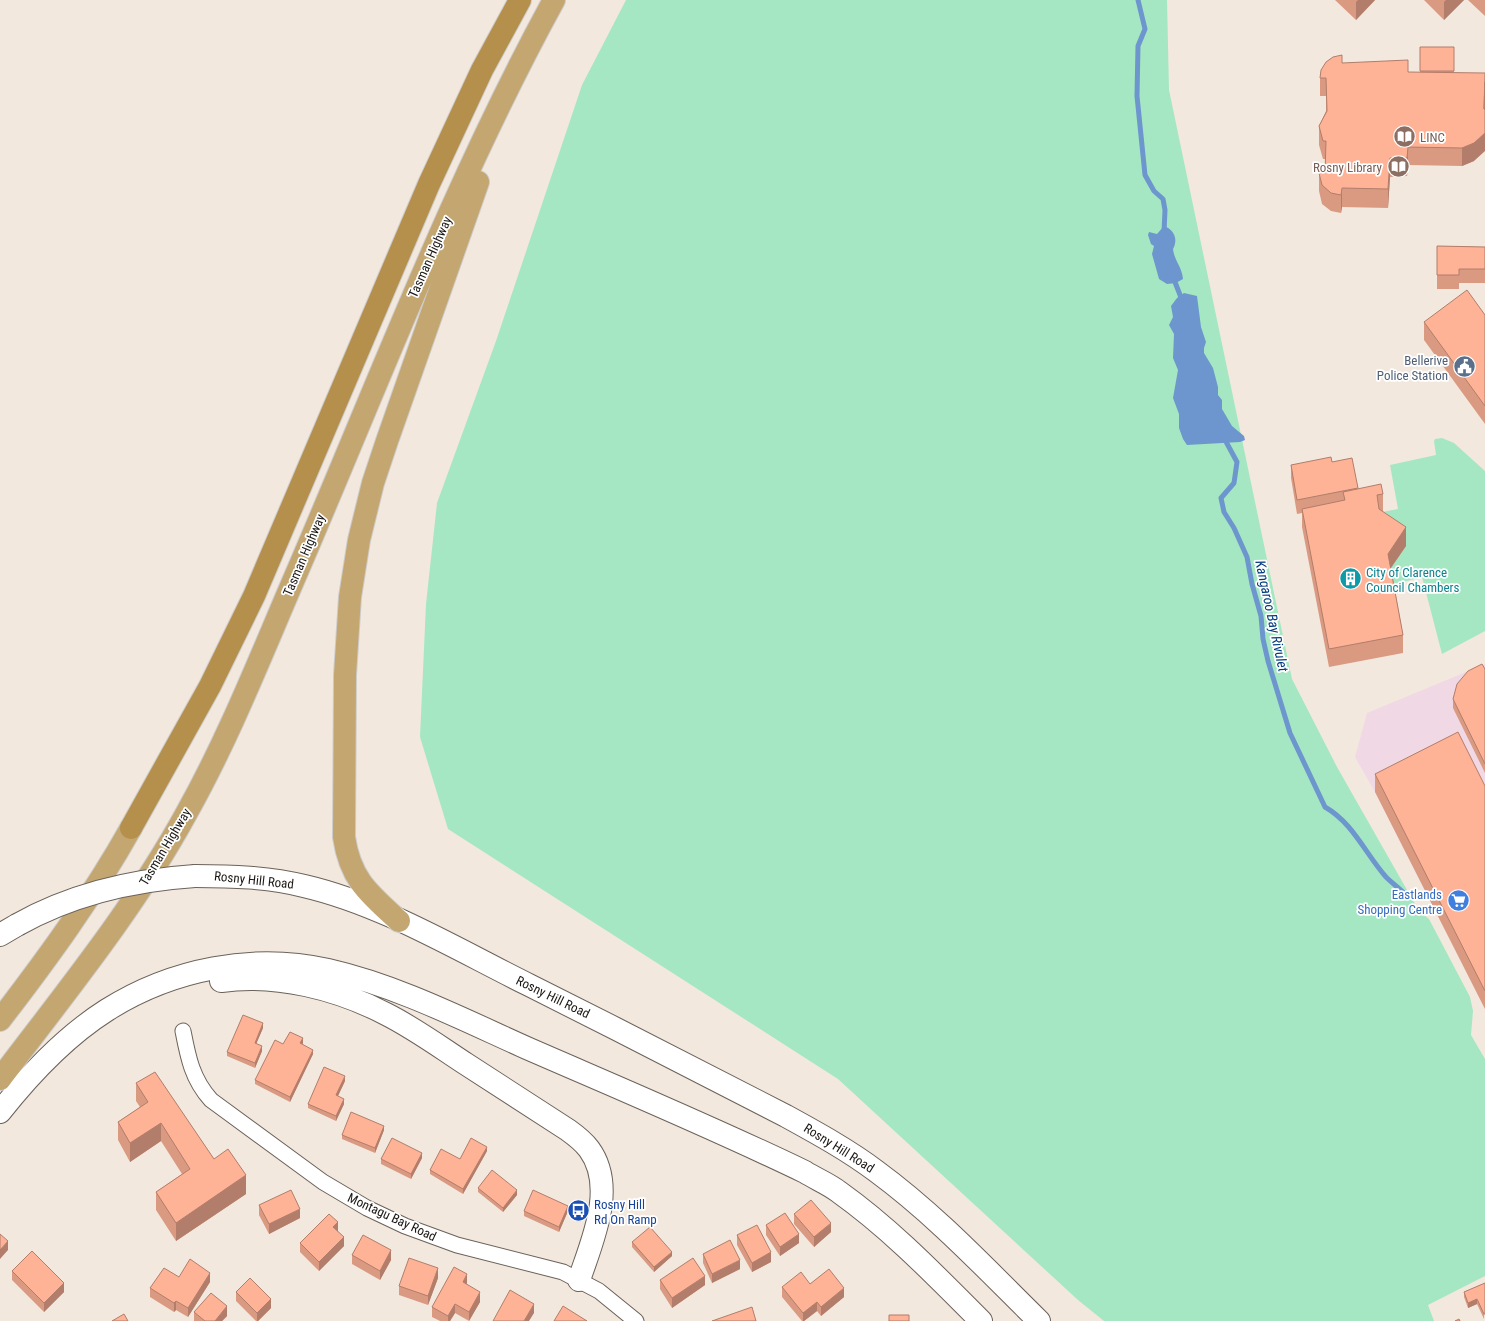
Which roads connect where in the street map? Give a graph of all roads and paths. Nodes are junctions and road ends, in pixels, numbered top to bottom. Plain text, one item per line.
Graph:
1 (520, 0) edge
2 (554, 0) edge
3 (526, 52) junction
4 (399, 921) junction
5 (8, 930) edge
6 (0, 1020) edge
7 (183, 1031) dead end
8 (73, 1036) junction
9 (0, 1079) edge
10 (0, 1112) edge
11 (956, 1240) junction
12 (579, 1280) junction
13 (636, 1321) edge
14 (981, 1321) edge
15 (1020, 1321) edge
16 (1039, 1321) edge

1 - 6 highway
2 - 3 highway, Tasman Highway
3 - 4 highway
3 - 9 highway, Tasman Highway
4 - 5 main road, Rosny Hill Road, bridge
4 - 11 main road, Rosny Hill Road
7 - 12 street, Montagu Bay Road
8 - 10 main road
8 - 12 main road
8 - 14 main road
11 - 15 main road
11 - 16 main road, Rosny Hill Road
12 - 13 street, Montagu Bay Road

